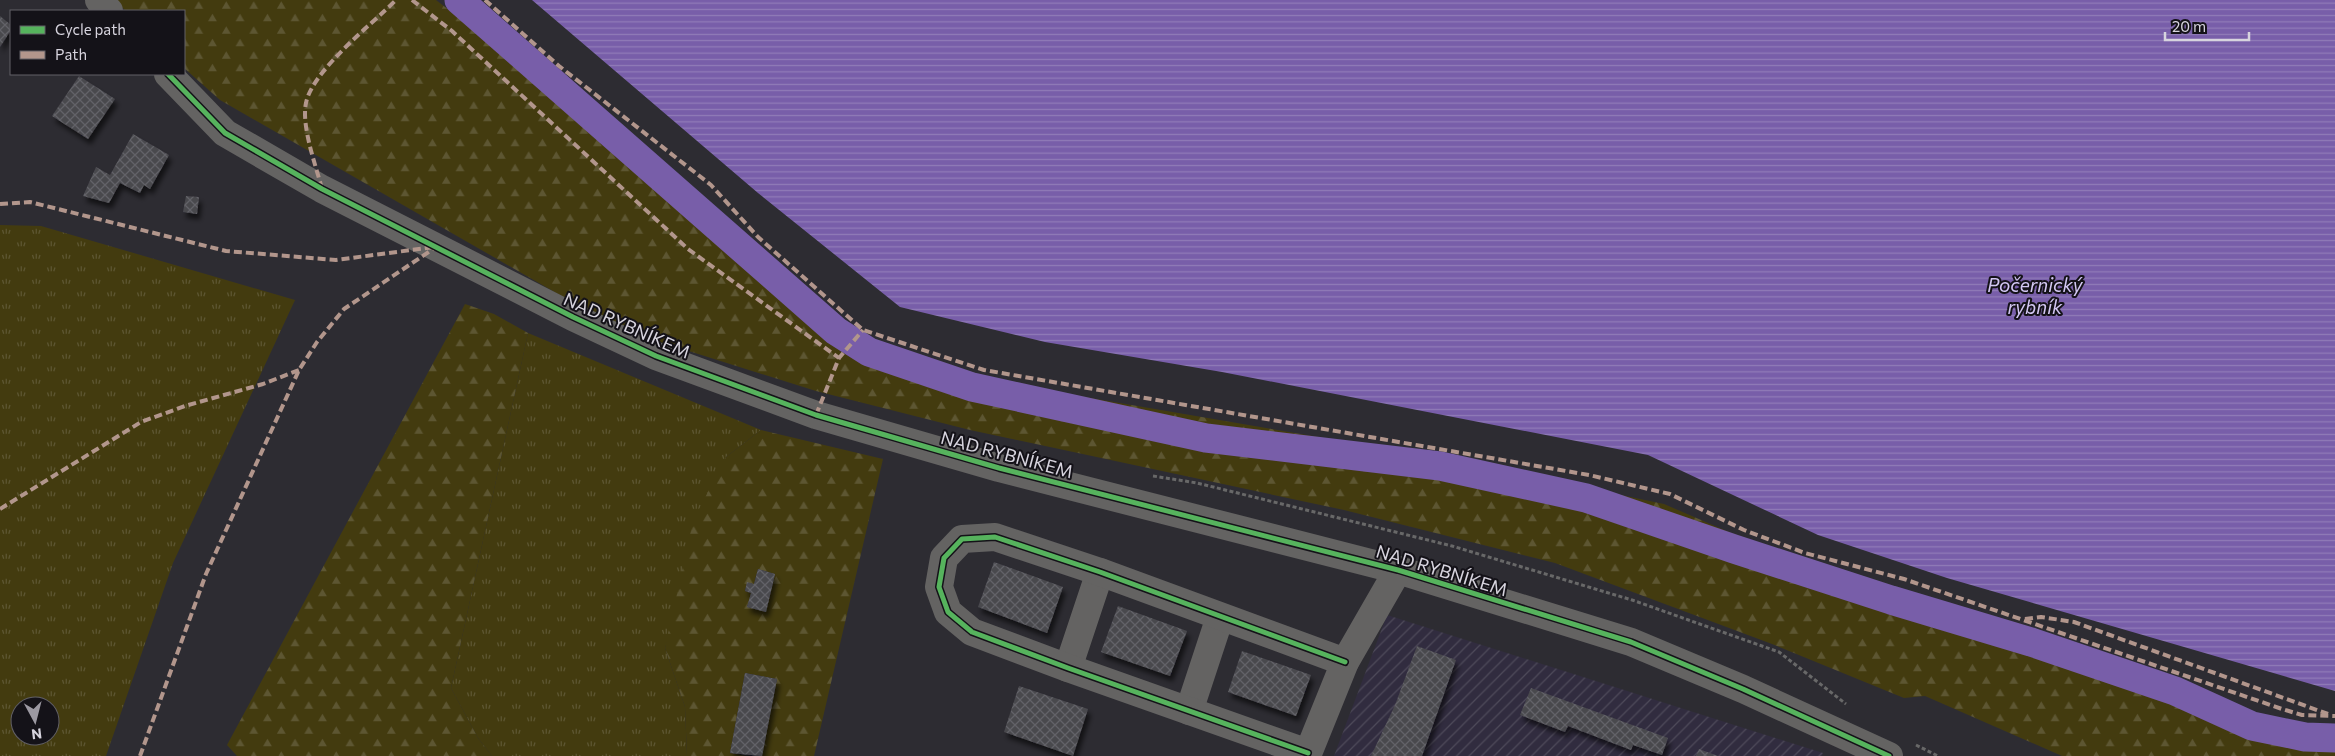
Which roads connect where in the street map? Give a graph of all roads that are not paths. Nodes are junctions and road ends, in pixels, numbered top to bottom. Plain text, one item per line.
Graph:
1 (99, 0) edge
2 (108, 10) edge
3 (169, 75) edge
4 (1398, 570) junction
5 (1100, 572) junction
6 (1220, 617) junction
7 (1345, 662) junction
8 (1068, 668) junction
9 (1189, 711) junction
10 (1307, 754) edge
11 (1889, 756) edge

1 - 2 street
3 - 4 street, NAD RYBNÍKEM
4 - 7 street
4 - 11 street, NAD RYBNÍKEM
5 - 6 street
5 - 8 street
5 - 8 street
6 - 7 street
6 - 9 street
7 - 10 street
8 - 9 street
9 - 10 street

